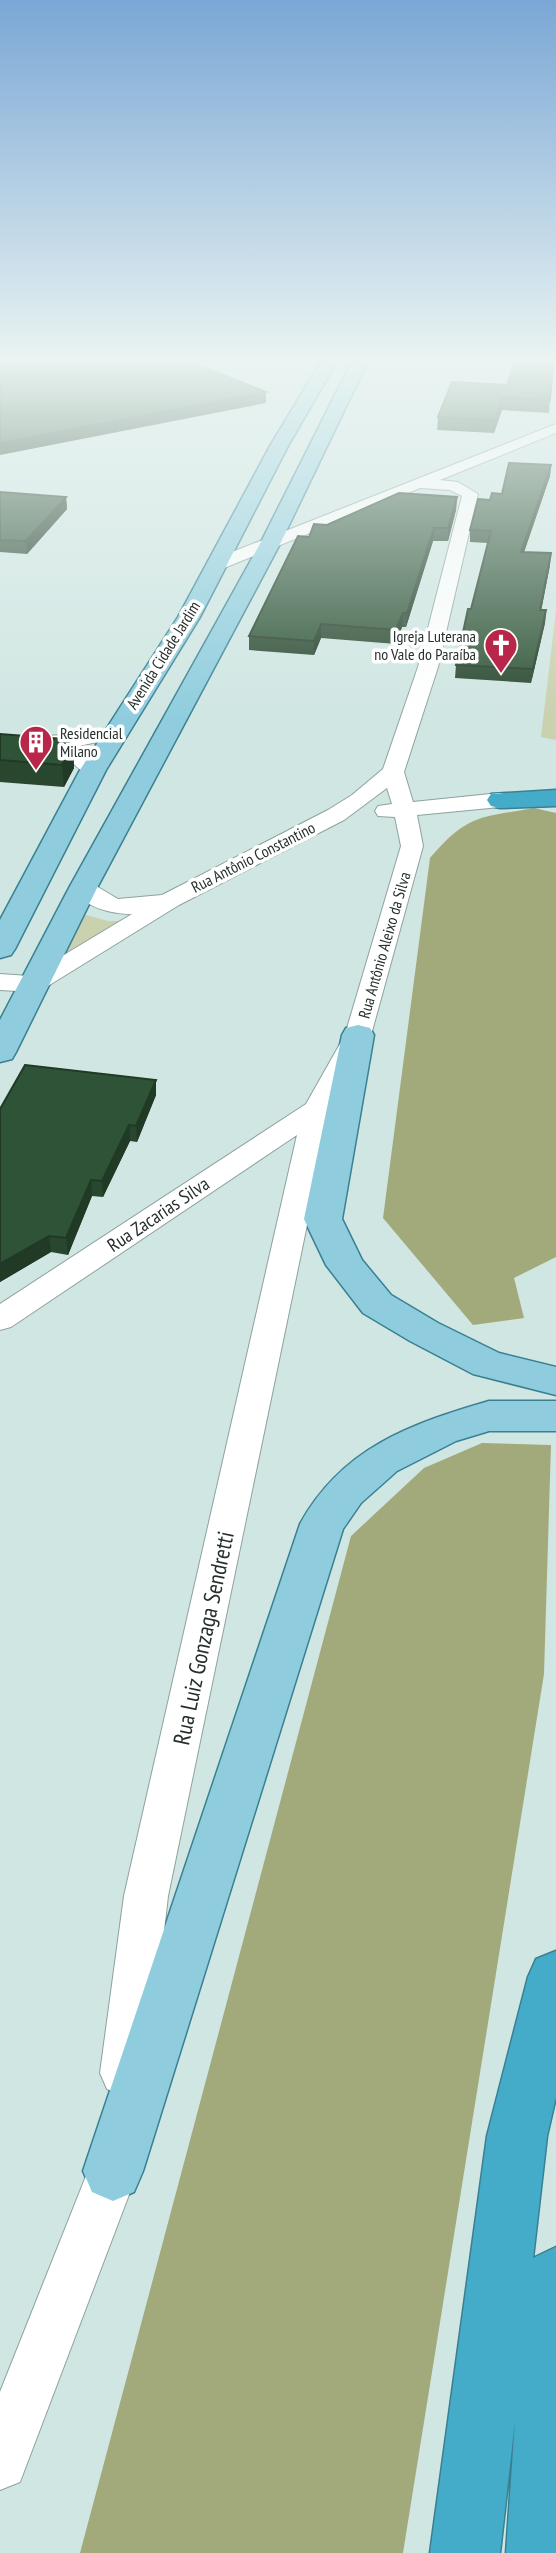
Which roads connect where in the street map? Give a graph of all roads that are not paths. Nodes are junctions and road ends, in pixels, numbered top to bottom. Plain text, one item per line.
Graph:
1 (261, 482) edge
2 (300, 482) edge
3 (421, 482) edge
4 (414, 485) junction
5 (288, 506) junction
6 (341, 516) junction
7 (271, 542) junction
8 (218, 564) junction
9 (114, 733) junction
10 (93, 770) junction
11 (393, 772) junction
12 (556, 797) edge
13 (500, 800) junction
14 (404, 809) junction
15 (336, 815) junction
16 (412, 846) junction
17 (83, 888) junction
18 (171, 900) junction
19 (0, 949) edge
20 (0, 982) edge
21 (34, 984) junction
22 (358, 1035) junction
23 (0, 1052) edge
24 (317, 1109) junction
25 (0, 1319) edge
26 (556, 1381) edge
27 (556, 1416) edge
28 (556, 1977) edge
29 (113, 2171) junction
30 (556, 2279) edge
31 (0, 2462) edge
32 (465, 2553) edge
33 (541, 2553) edge

1 - 8 main road, Avenida Cidade Jardim
2 - 5 main road, Avenida Cidade Jardim
3 - 4 street
4 - 6 street
4 - 11 street
5 - 6 street
5 - 7 main road, Avenida Cidade Jardim
6 - 7 street
7 - 8 street
7 - 17 main road, Avenida Cidade Jardim
8 - 9 main road, Avenida Cidade Jardim
9 - 10 main road, Avenida Cidade Jardim
9 - 10 street
10 - 19 main road, Avenida Cidade Jardim
11 - 14 street, Rua Antônio Aleixo da Silva
11 - 15 street, Rua Antônio Constantino
12 - 13 highway
13 - 14 street, Rua Antônio Constantino
13 - 16 street
14 - 15 street, Rua Antônio Constantino
14 - 16 street, Rua Antônio Aleixo da Silva
15 - 18 street, Rua Antônio Constantino
16 - 22 street, Rua Antônio Aleixo da Silva
17 - 18 street, Rua Antônio Constantino
17 - 21 main road, Avenida Cidade Jardim
18 - 21 street, Rua Antônio Constantino
20 - 21 street
21 - 23 main road, Avenida Cidade Jardim
22 - 24 street, Rua Antônio Aleixo da Silva
22 - 26 main road
24 - 25 street, Rua Zacarias Silva
24 - 29 street, Rua Luiz Gonzaga Sendretti
27 - 29 main road
28 - 32 highway
29 - 31 street, Rua Luiz Gonzaga Sendretti
30 - 33 highway

